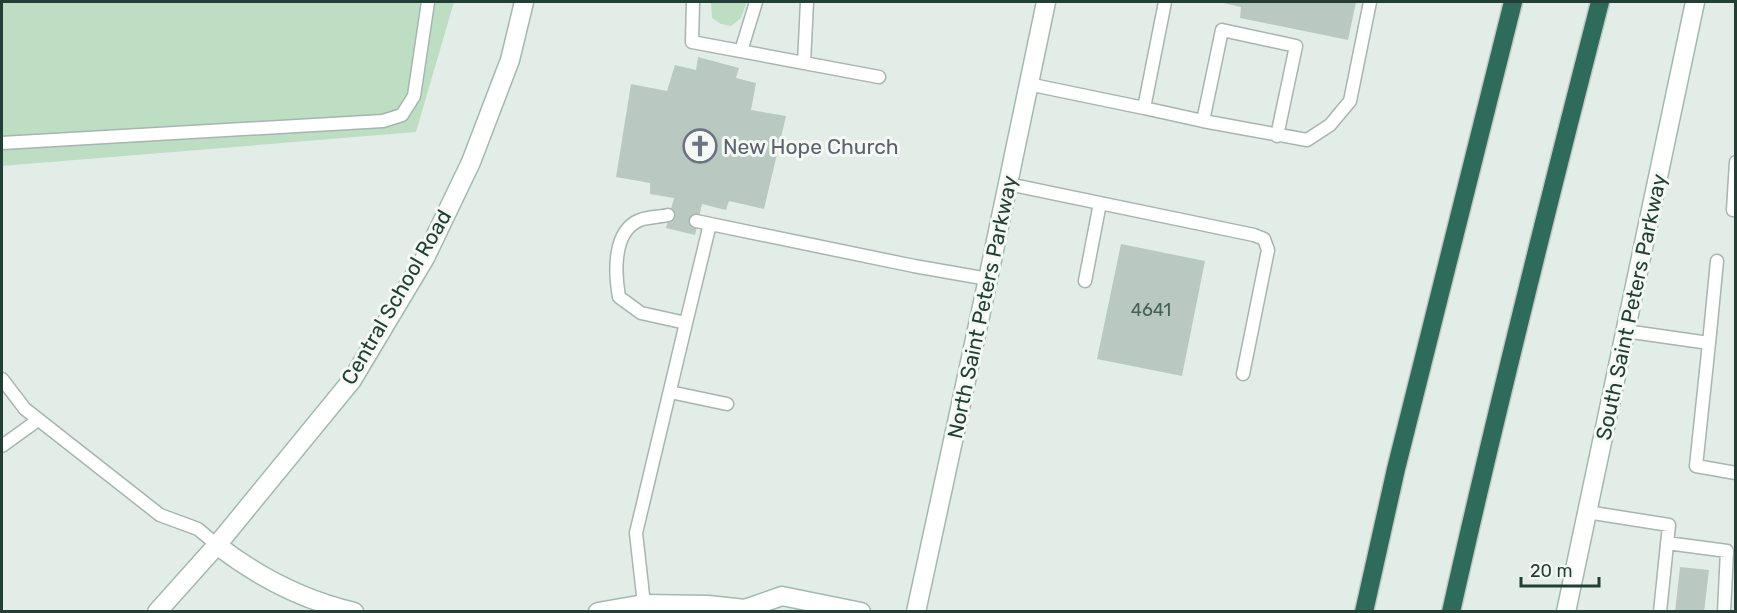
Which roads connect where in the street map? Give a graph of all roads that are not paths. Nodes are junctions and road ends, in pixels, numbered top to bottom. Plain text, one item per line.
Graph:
1 (428, 2) edge
2 (524, 2) edge
3 (693, 2) edge
4 (756, 2) edge
5 (807, 2) edge
6 (1046, 2) edge
7 (1165, 2) edge
8 (1370, 2) edge
9 (1513, 2) edge
10 (1600, 2) edge
11 (1695, 2) edge
12 (741, 51) junction
13 (804, 63) junction
14 (879, 77) dead end
15 (1028, 84) junction
16 (1144, 108) junction
17 (1203, 121) junction
18 (1277, 135) junction
19 (2, 143) edge
20 (1736, 162) edge
21 (1008, 184) junction
22 (1100, 203) junction
23 (1736, 210) edge
24 (668, 215) dead end
25 (696, 220) dead end
26 (710, 224) junction
27 (1717, 261) dead end
28 (988, 279) junction
29 (1085, 281) dead end
30 (686, 323) junction
31 (1626, 331) junction
32 (1709, 343) junction
33 (1243, 374) dead end
34 (2, 379) edge
35 (670, 392) junction
36 (727, 404) dead end
37 (38, 420) junction
38 (2, 446) edge
39 (1736, 473) edge
40 (1587, 513) junction
41 (1668, 543) junction
42 (217, 545) junction
43 (1731, 551) edge
44 (644, 604) junction
45 (334, 609) edge
46 (747, 610) edge
47 (157, 612) edge
48 (354, 612) edge
49 (598, 612) edge
50 (861, 612) edge
51 (916, 612) edge
52 (1364, 612) edge
53 (1451, 612) edge
54 (1566, 612) edge
55 (1660, 612) edge
56 (1724, 612) edge

1 - 19 lane
2 - 42 main road, Central School Road
3 - 12 lane
4 - 12 lane
5 - 13 lane
6 - 15 main road, North Saint Peters Parkway
7 - 16 lane
8 - 18 lane
9 - 52 highway
10 - 53 highway
11 - 31 main road, South Saint Peters Parkway
12 - 13 lane
13 - 14 lane
15 - 16 lane
15 - 21 main road, North Saint Peters Parkway
16 - 17 lane
17 - 18 lane
17 - 18 lane
20 - 23 lane
21 - 22 lane
21 - 28 main road, North Saint Peters Parkway
22 - 29 lane
22 - 33 lane
24 - 30 lane
25 - 26 lane
26 - 28 lane
26 - 30 lane
27 - 32 lane
28 - 51 main road, North Saint Peters Parkway
30 - 35 lane
31 - 32 lane
31 - 40 main road, South Saint Peters Parkway
32 - 39 lane
34 - 37 lane
35 - 36 lane
35 - 44 lane
37 - 38 lane
37 - 42 lane
40 - 41 lane
40 - 54 main road, South Saint Peters Parkway
41 - 43 lane
41 - 55 lane
42 - 45 main road
42 - 47 main road, Central School Road
43 - 56 lane
44 - 46 main road
44 - 49 main road
45 - 48 main road
46 - 50 main road

